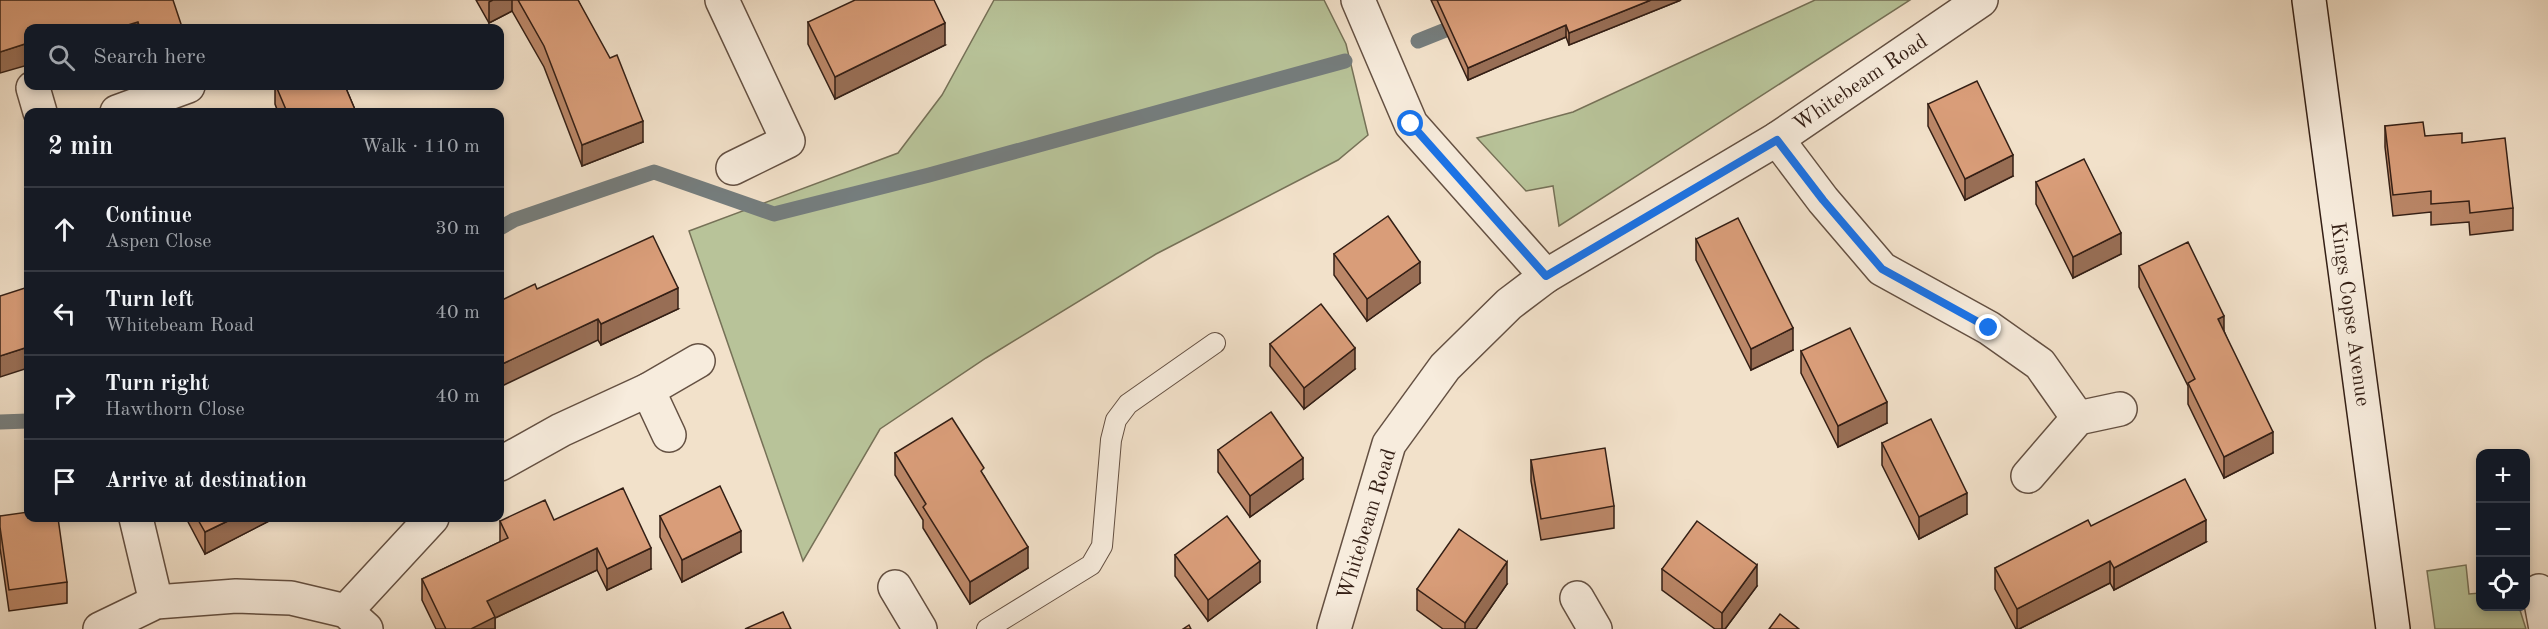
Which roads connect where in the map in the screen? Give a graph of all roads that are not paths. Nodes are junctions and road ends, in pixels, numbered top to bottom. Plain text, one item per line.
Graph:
1 (722, 0) edge
2 (1358, 0) edge
3 (1981, 0) edge
4 (2309, 0) edge
5 (177, 90) edge
6 (128, 108) edge
7 (1777, 140) junction
8 (733, 168) dead end
9 (1546, 276) junction
10 (1215, 343) dead end
11 (698, 360) dead end
12 (648, 390) junction
13 (2120, 409) dead end
14 (2078, 418) junction
15 (669, 435) dead end
16 (504, 462) edge
17 (2028, 476) dead end
18 (137, 522) edge
19 (429, 522) edge
20 (895, 587) dead end
21 (2539, 591) dead end
22 (1577, 598) dead end
23 (156, 602) junction
24 (356, 620) edge
25 (100, 629) edge
26 (920, 629) edge
27 (987, 629) edge
28 (1334, 629) edge
29 (1595, 629) edge
30 (2394, 629) edge
31 (2546, 629) edge

1 - 8 street
2 - 9 street
3 - 7 street, Whitebeam Road
4 - 30 street, Kings Copse Avenue
5 - 6 street
7 - 9 street, Whitebeam Road
7 - 14 street
9 - 28 street, Whitebeam Road
10 - 27 lane
11 - 12 street
12 - 15 street
12 - 16 street
13 - 14 street
14 - 17 street
18 - 23 street
19 - 24 street
20 - 26 street
21 - 31 street
22 - 29 street
23 - 24 street
23 - 25 street

